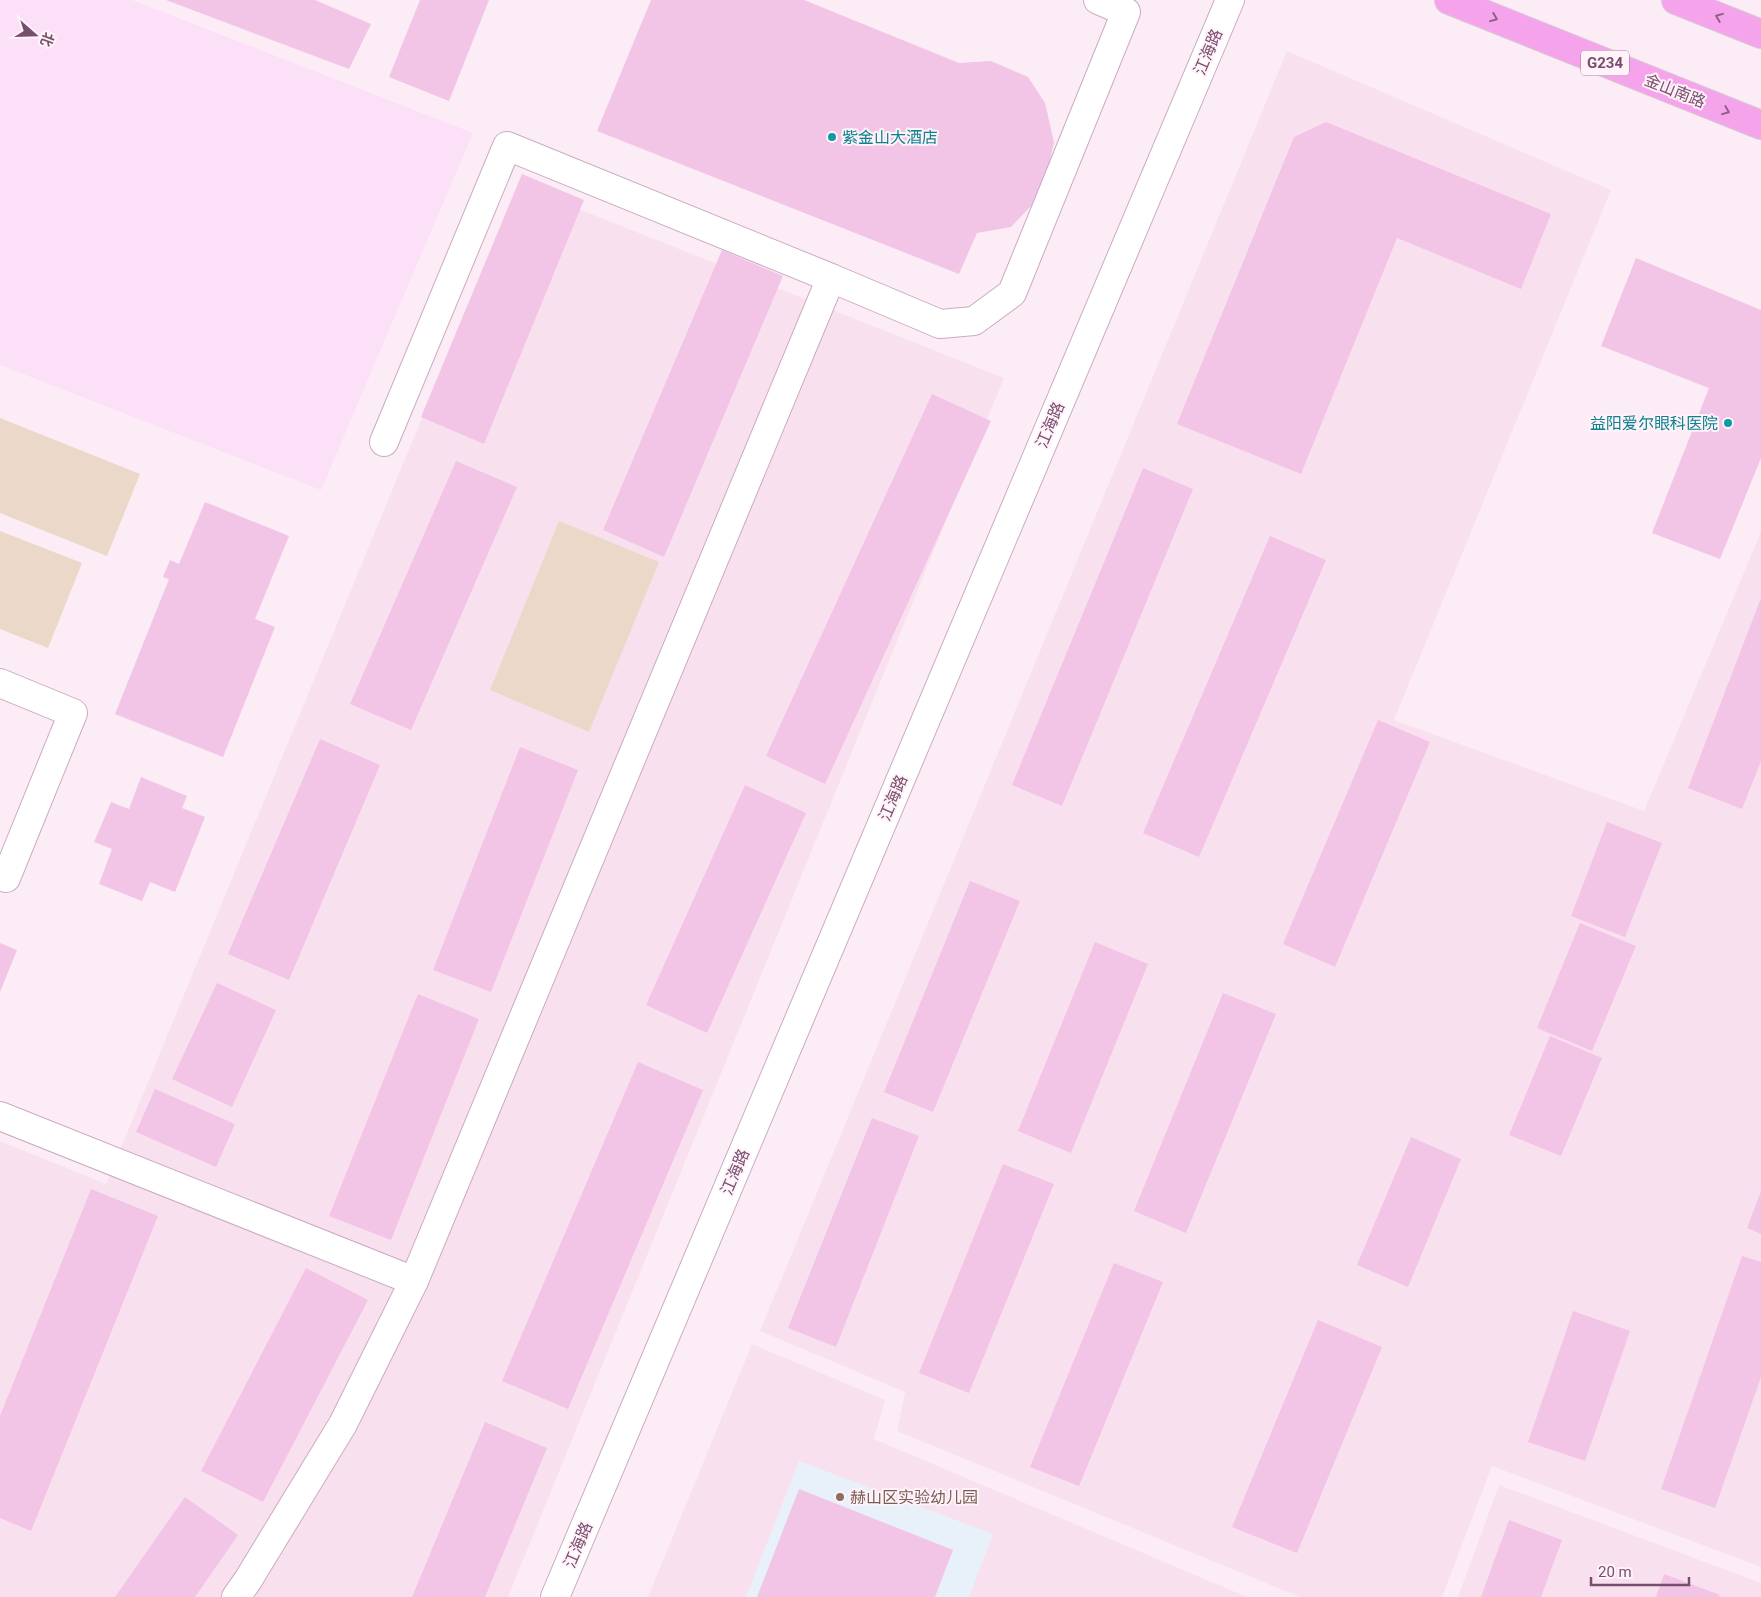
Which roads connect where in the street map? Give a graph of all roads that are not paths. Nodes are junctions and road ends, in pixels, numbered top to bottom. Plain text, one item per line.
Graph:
1 (1098, 0) edge
2 (1230, 0) edge
3 (1449, 0) edge
4 (1676, 0) edge
5 (1761, 34) edge
6 (1761, 126) edge
7 (831, 278) junction
8 (384, 442) dead end
9 (0, 683) edge
10 (0, 876) edge
11 (0, 1116) edge
12 (414, 1281) junction
13 (236, 1597) edge
14 (556, 1597) edge

1 - 7 street
2 - 14 street, 江海路
3 -> 6 highway, 金山南路 / G234
5 -> 4 highway
7 - 8 street
7 - 12 street
9 - 10 street
11 - 12 street
12 - 13 street

